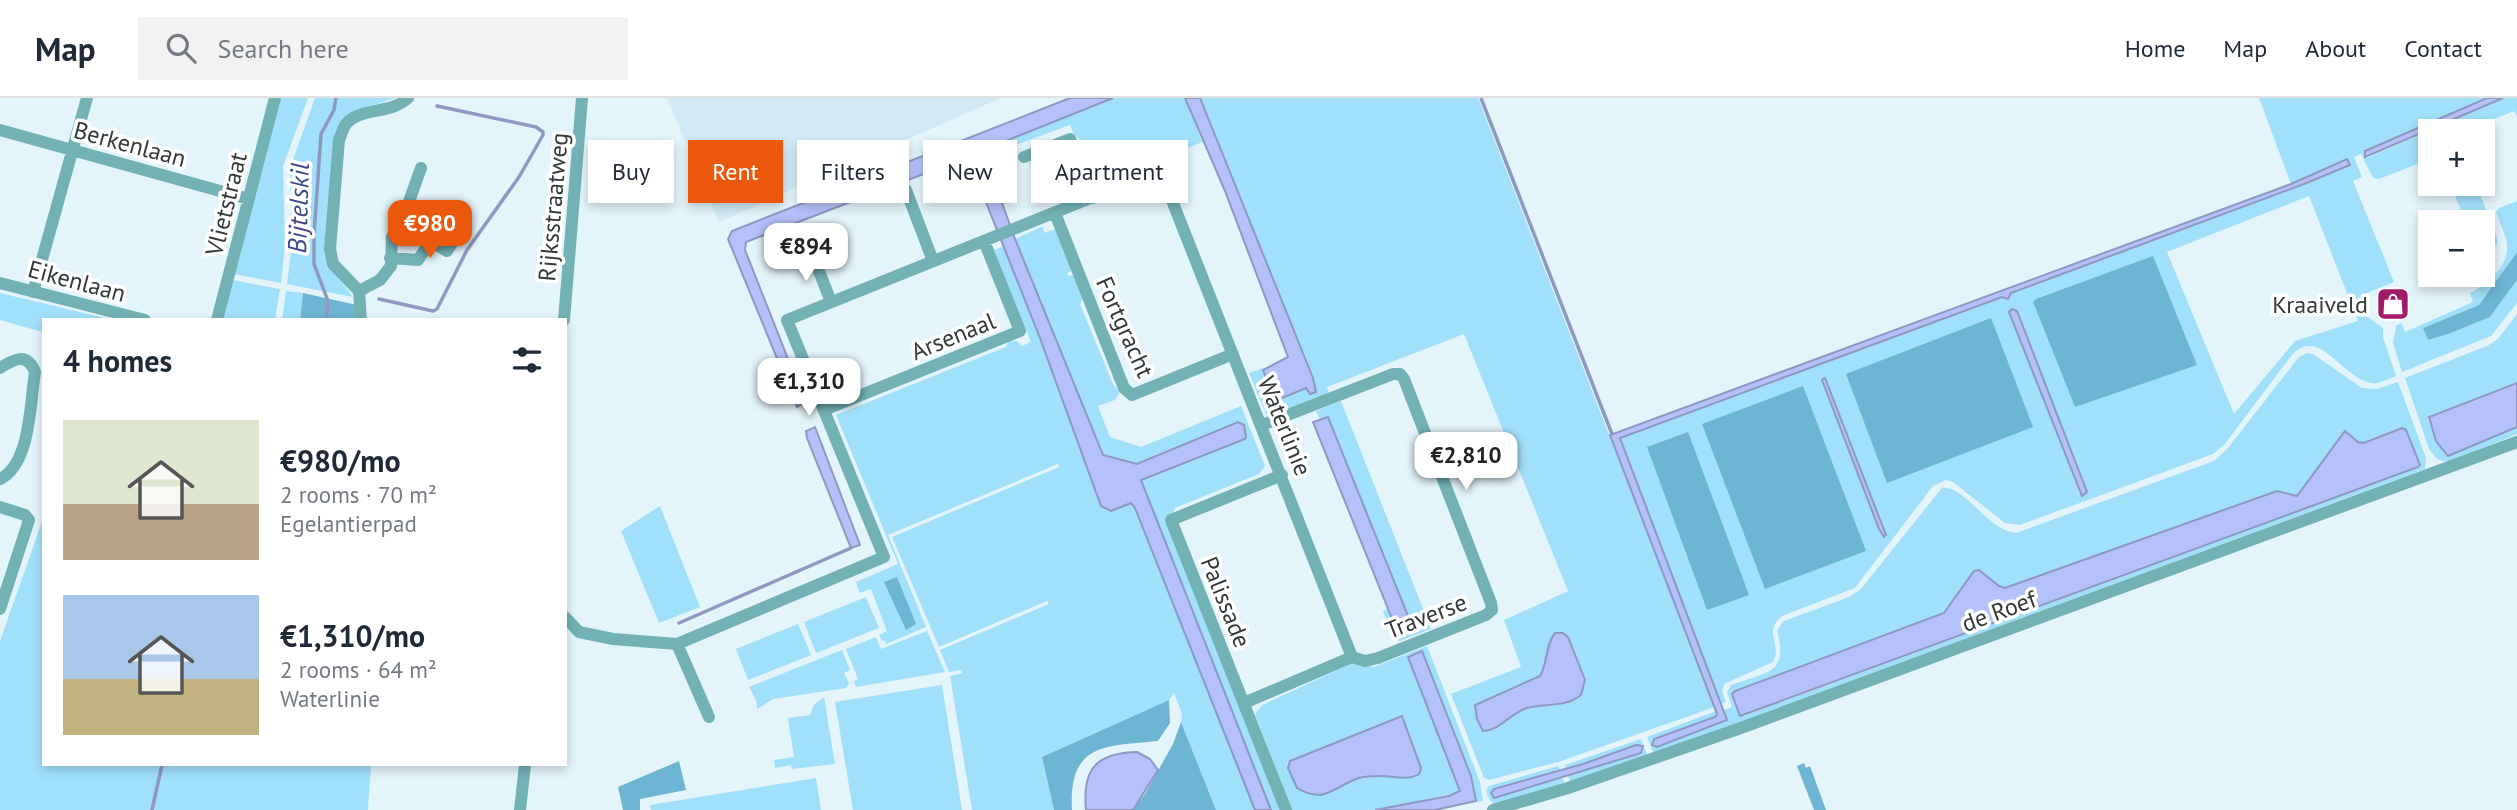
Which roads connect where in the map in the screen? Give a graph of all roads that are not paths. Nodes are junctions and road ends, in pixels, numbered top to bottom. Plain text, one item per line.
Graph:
1 (87, 98) edge
2 (275, 98) edge
3 (408, 98) edge
4 (582, 98) edge
5 (0, 130) edge
6 (73, 150) junction
7 (1031, 154) edge
8 (1024, 157) dead end
9 (421, 168) dead end
10 (909, 198) edge
11 (249, 199) junction
12 (1080, 203) edge
13 (1173, 203) edge
14 (1055, 213) junction
15 (401, 224) junction
16 (989, 239) junction
17 (431, 242) junction
18 (452, 243) dead end
19 (812, 253) dead end
20 (390, 258) junction
21 (933, 261) junction
22 (0, 283) edge
23 (359, 291) junction
24 (33, 292) junction
25 (831, 302) junction
26 (137, 318) edge
27 (219, 318) edge
28 (361, 318) edge
29 (564, 318) edge
30 (1233, 354) junction
31 (0, 368) edge
32 (824, 410) junction
33 (1262, 425) junction
34 (2517, 443) edge
35 (1282, 475) junction
36 (0, 479) edge
37 (0, 507) edge
38 (0, 609) edge
39 (567, 619) edge
40 (677, 644) junction
41 (1352, 657) junction
42 (1244, 703) junction
43 (709, 717) dead end
44 (525, 766) edge
45 (520, 810) edge
46 (1286, 810) edge
47 (1493, 810) edge

1 - 6 street
2 - 11 street, Vlietstraat
3 - 23 street
4 - 29 street, Rijksstraatweg
5 - 6 street, Berkenlaan
6 - 11 street, Berkenlaan
6 - 24 street
7 - 8 street
9 - 15 street
10 - 21 street
11 - 27 street, Vlietstraat
12 - 14 street, Waterlinie
13 - 30 street, Waterlinie
14 - 16 street, Waterlinie
14 - 30 street, Fortgracht
15 - 17 street
15 - 20 street
16 - 21 street, Waterlinie
16 - 32 street, Arsenaal
17 - 18 street
17 - 20 street
19 - 25 street
20 - 23 street
21 - 25 street, Waterlinie
22 - 24 street, Eikenlaan
23 - 28 street
24 - 26 street, Eikenlaan
25 - 32 street, Waterlinie
30 - 33 street, Waterlinie
31 - 36 street
32 - 40 street, Waterlinie
33 - 35 street, Waterlinie
33 - 41 street, Traverse
34 - 47 street, de Roef
35 - 41 street, Waterlinie
35 - 42 street, Palissade
37 - 38 street
39 - 40 street, Waterlinie
40 - 43 street
41 - 42 street
42 - 46 street, Palissade
44 - 45 street

